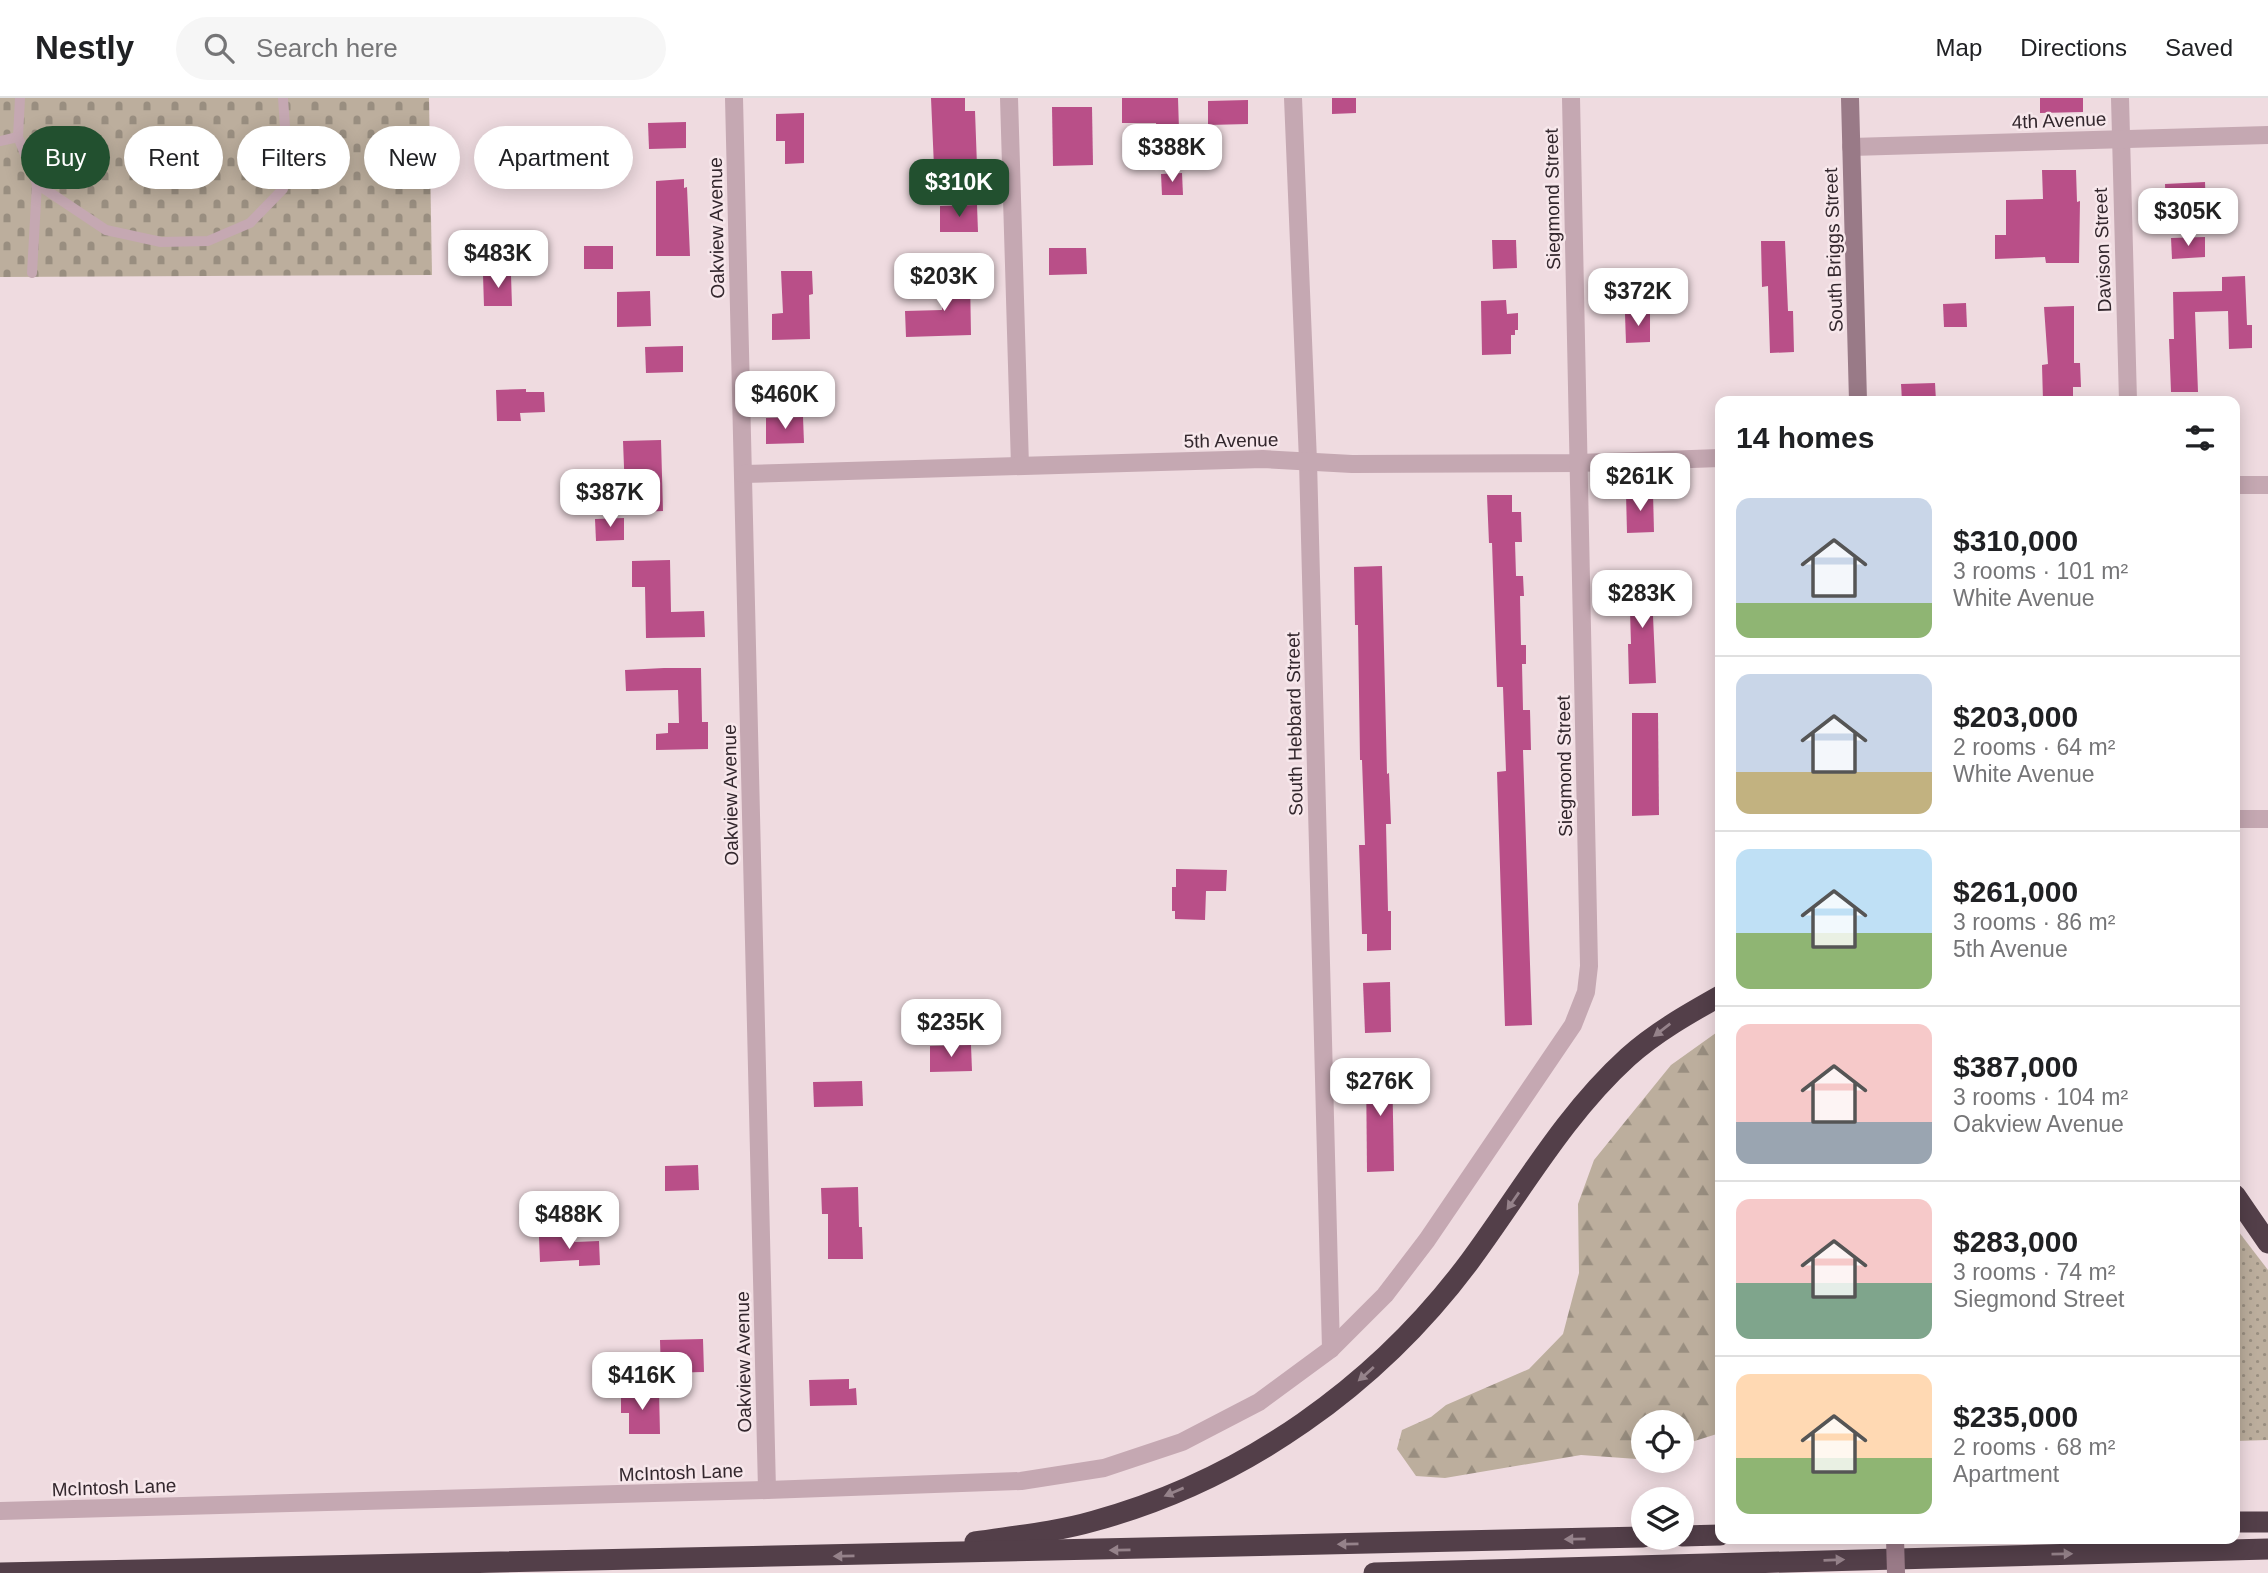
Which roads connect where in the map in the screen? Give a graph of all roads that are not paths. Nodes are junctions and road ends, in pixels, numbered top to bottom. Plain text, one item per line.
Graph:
1 (20, 98) edge
2 (283, 98) edge
3 (734, 98) edge
4 (1009, 98) edge
5 (1293, 98) edge
6 (1571, 98) edge
7 (1850, 98) edge
8 (2120, 98) edge
9 (2268, 135) edge
10 (18, 137) junction
11 (2120, 139) junction
12 (0, 141) edge
13 (21, 144) edge
14 (1851, 147) junction
15 (37, 189) edge
16 (44, 189) edge
17 (32, 273) dead end
18 (1858, 396) edge
19 (2128, 396) edge
20 (1715, 458) edge
21 (1308, 461) junction
22 (1578, 463) junction
23 (1020, 466) junction
24 (743, 474) junction
25 (2240, 485) edge
26 (2268, 485) edge
27 (2240, 819) edge
28 (2268, 819) edge
29 (1715, 999) edge
30 (2240, 1202) edge
31 (2268, 1243) edge
32 (1331, 1349) junction
33 (768, 1490) junction
34 (0, 1511) edge
35 (2240, 1522) edge
36 (2268, 1522) edge
37 (1715, 1535) edge
38 (1694, 1536) edge
39 (1631, 1537) edge
40 (1895, 1544) edge
41 (2268, 1549) edge
42 (895, 1555) junction
43 (0, 1573) edge
44 (1374, 1573) edge
45 (1896, 1573) edge

1 - 10 lane
2 - 16 lane
3 - 24 street, Oakview Avenue
4 - 23 street
5 - 21 street, South Hebbard Street
6 - 22 street, Siegmond Street
7 - 14 street, South Briggs Street
8 - 11 street, Davison Street
9 - 11 street, 4th Avenue
10 - 12 lane
10 - 13 lane
11 - 14 street, 4th Avenue
11 - 19 street, Davison Street
14 - 18 street, South Briggs Street
15 - 17 lane
20 - 22 street, 5th Avenue
21 - 22 street, 5th Avenue
21 - 23 street, 5th Avenue
21 - 32 street, South Hebbard Street
22 - 32 street, Siegmond Street
23 - 24 street, 5th Avenue
24 - 33 street, Oakview Avenue
25 - 26 street
27 - 28 street
29 -> 42 highway
30 - 31 highway
32 - 33 street, McIntosh Lane
33 - 34 street, McIntosh Lane
35 - 36 highway
37 - 38 highway
39 -> 42 highway
40 - 45 street, bridge
44 -> 41 highway
42 -> 43 highway

